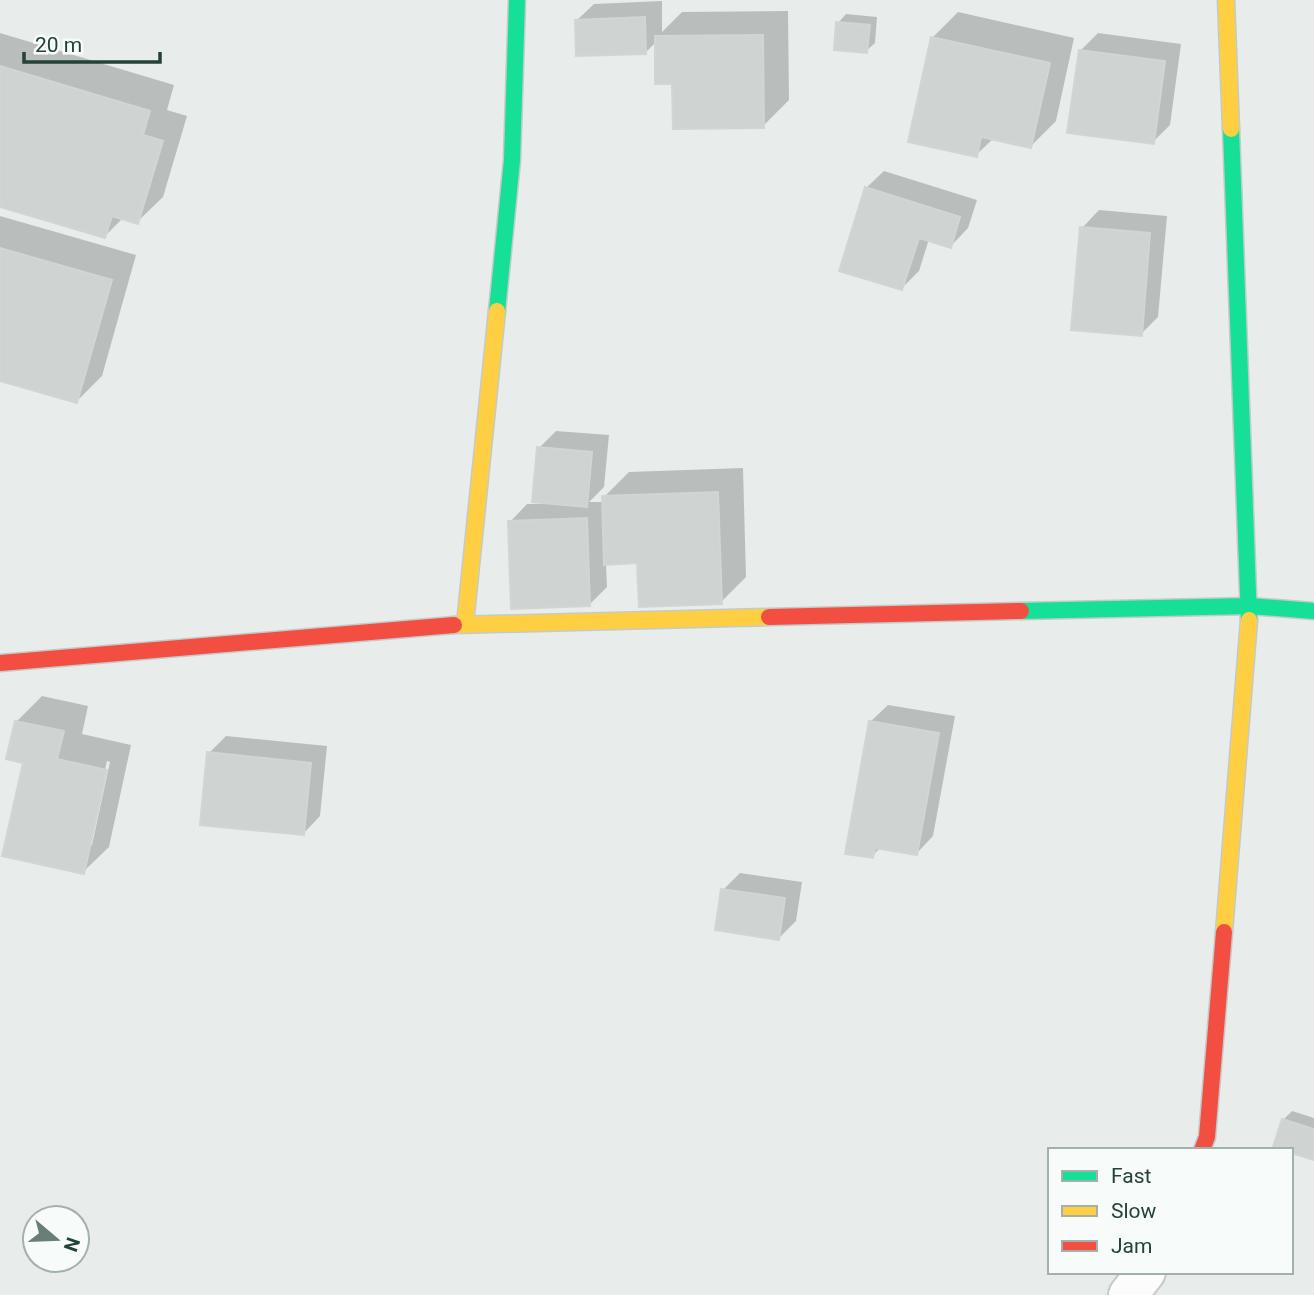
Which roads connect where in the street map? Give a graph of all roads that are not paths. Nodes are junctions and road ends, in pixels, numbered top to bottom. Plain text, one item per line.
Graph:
1 (517, 0) edge
2 (1226, 0) edge
3 (1250, 606) junction
4 (1314, 611) edge
5 (465, 624) junction
6 (0, 663) edge
7 (1203, 1148) edge
8 (1144, 1274) edge
9 (1128, 1295) edge

1 - 5 street
2 - 3 street
3 - 4 street
3 - 5 street
3 - 7 street
5 - 6 street
8 - 9 street

